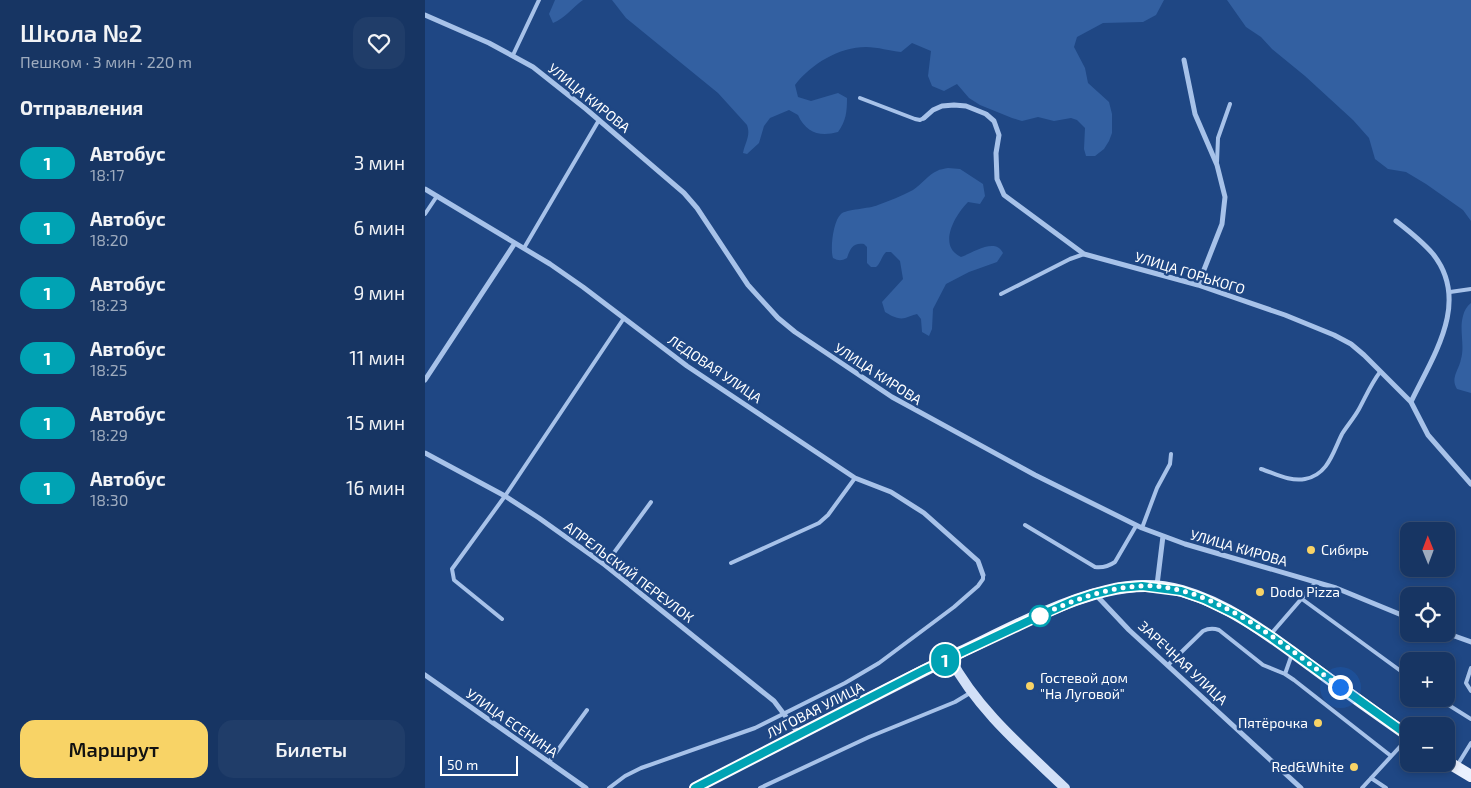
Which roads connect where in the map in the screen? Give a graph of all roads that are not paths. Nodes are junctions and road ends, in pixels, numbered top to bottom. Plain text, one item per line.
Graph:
1 (539, 0) edge
2 (425, 15) edge
3 (513, 55) junction
4 (1184, 60) dead end
5 (860, 98) dead end
6 (1230, 104) dead end
7 (925, 118) joint
8 (599, 120) junction
9 (1217, 165) junction
10 (425, 189) edge
11 (437, 196) junction
12 (425, 214) edge
13 (1396, 220) dead end
14 (515, 242) junction
15 (524, 248) junction
16 (1084, 254) junction
17 (1198, 285) junction
18 (1471, 289) edge
19 (1450, 292) junction
20 (1001, 294) dead end
21 (624, 318) junction
22 (1380, 372) junction
23 (425, 380) edge
24 (1411, 402) junction
25 (425, 452) edge
26 (1171, 454) dead end
27 (1261, 469) dead end
28 (855, 478) junction
29 (1471, 484) edge
30 (505, 496) junction
31 (651, 502) dead end
32 (1025, 525) dead end
33 (1139, 527) junction
34 (1163, 536) junction
35 (731, 563) dead end
36 (605, 565) junction
37 (983, 574) joint
38 (1315, 582) junction
39 (1157, 586) junction
40 (1094, 594) junction
41 (1302, 599) junction
42 (1400, 614) edge
43 (502, 619) dead end
44 (1270, 636) junction
45 (1455, 636) edge
46 (1471, 642) edge
47 (1293, 652) junction
48 (950, 658) junction
49 (1168, 666) junction
50 (1471, 668) edge
51 (1400, 670) edge
52 (1285, 674) junction
53 (425, 675) edge
54 (1471, 691) edge
55 (972, 692) junction
56 (1452, 707) edge
57 (587, 710) dead end
58 (784, 713) junction
59 (1471, 719) edge
60 (1400, 730) edge
61 (799, 735) junction
62 (1471, 743) edge
63 (1400, 746) edge
64 (1391, 756) junction
65 (1455, 760) edge
66 (549, 762) junction
67 (1455, 766) edge
68 (1471, 776) edge
69 (1371, 778) junction
70 (586, 788) edge
71 (609, 788) edge
72 (695, 788) edge
73 (760, 788) edge
74 (1065, 788) edge
75 (1301, 788) edge
76 (1362, 788) edge
77 (1386, 788) edge

1 - 3 lane
2 - 3 street, УЛИЦА КИРОВА
3 - 8 street, УЛИЦА КИРОВА
4 - 9 street
5 - 7 lane
6 - 9 lane
7 - 16 street, УЛИЦА ГОРЬКОГО
8 - 15 lane
8 - 33 street, УЛИЦА КИРОВА
9 - 17 street
10 - 11 street, ЛЕДОВАЯ УЛИЦА
11 - 12 lane
11 - 14 street, ЛЕДОВАЯ УЛИЦА
13 - 19 street
14 - 15 street, ЛЕДОВАЯ УЛИЦА
14 - 23 street
15 - 21 street, ЛЕДОВАЯ УЛИЦА
16 - 17 street, УЛИЦА ГОРЬКОГО
16 - 20 lane
17 - 22 street, УЛИЦА ГОРЬКОГО
18 - 19 lane
19 - 24 street
21 - 28 street, ЛЕДОВАЯ УЛИЦА
21 - 30 lane
22 - 24 street, УЛИЦА ГОРЬКОГО
22 - 27 lane
24 - 29 street, УЛИЦА ГОРЬКОГО
25 - 30 street, АПРЕЛЬСКИЙ ПЕРЕУЛОК
26 - 33 lane
28 - 35 lane
28 - 37 street, ЛЕДОВАЯ УЛИЦА
30 - 36 street, АПРЕЛЬСКИЙ ПЕРЕУЛОК
30 - 43 lane
31 - 36 lane
32 - 33 lane
33 - 34 street, УЛИЦА КИРОВА
34 - 38 street, УЛИЦА КИРОВА
34 - 39 street
36 - 58 street, АПРЕЛЬСКИЙ ПЕРЕУЛОК
37 - 58 lane
38 - 41 lane
38 - 42 street, УЛИЦА КИРОВА
39 - 40 main road, ЛУГОВАЯ УЛИЦА
39 - 44 main road, ЛУГОВАЯ УЛИЦА
40 - 48 main road, ЛУГОВАЯ УЛИЦА
40 - 49 street, ЗАРЕЧНАЯ УЛИЦА
41 - 44 lane
41 - 51 lane
44 - 47 main road, ЛУГОВАЯ УЛИЦА
45 - 46 street
47 - 52 lane
47 - 60 main road, ЛУГОВАЯ УЛИЦА
48 - 55 street
48 - 61 main road, ЛУГОВАЯ УЛИЦА
49 - 52 lane
49 - 75 street, ЗАРЕЧНАЯ УЛИЦА
50 - 54 lane
52 - 64 lane
53 - 66 street, УЛИЦА ЕСЕНИНА
55 - 73 lane
55 - 74 street
56 - 59 lane
57 - 66 lane
58 - 61 street, АПРЕЛЬСКИЙ ПЕРЕУЛОК
58 - 71 lane
61 - 72 main road, ЛУГОВАЯ УЛИЦА
62 - 65 lane
63 - 64 lane
64 - 69 lane
66 - 70 street, УЛИЦА ЕСЕНИНА
67 - 68 main road
69 - 76 lane
69 - 77 lane

